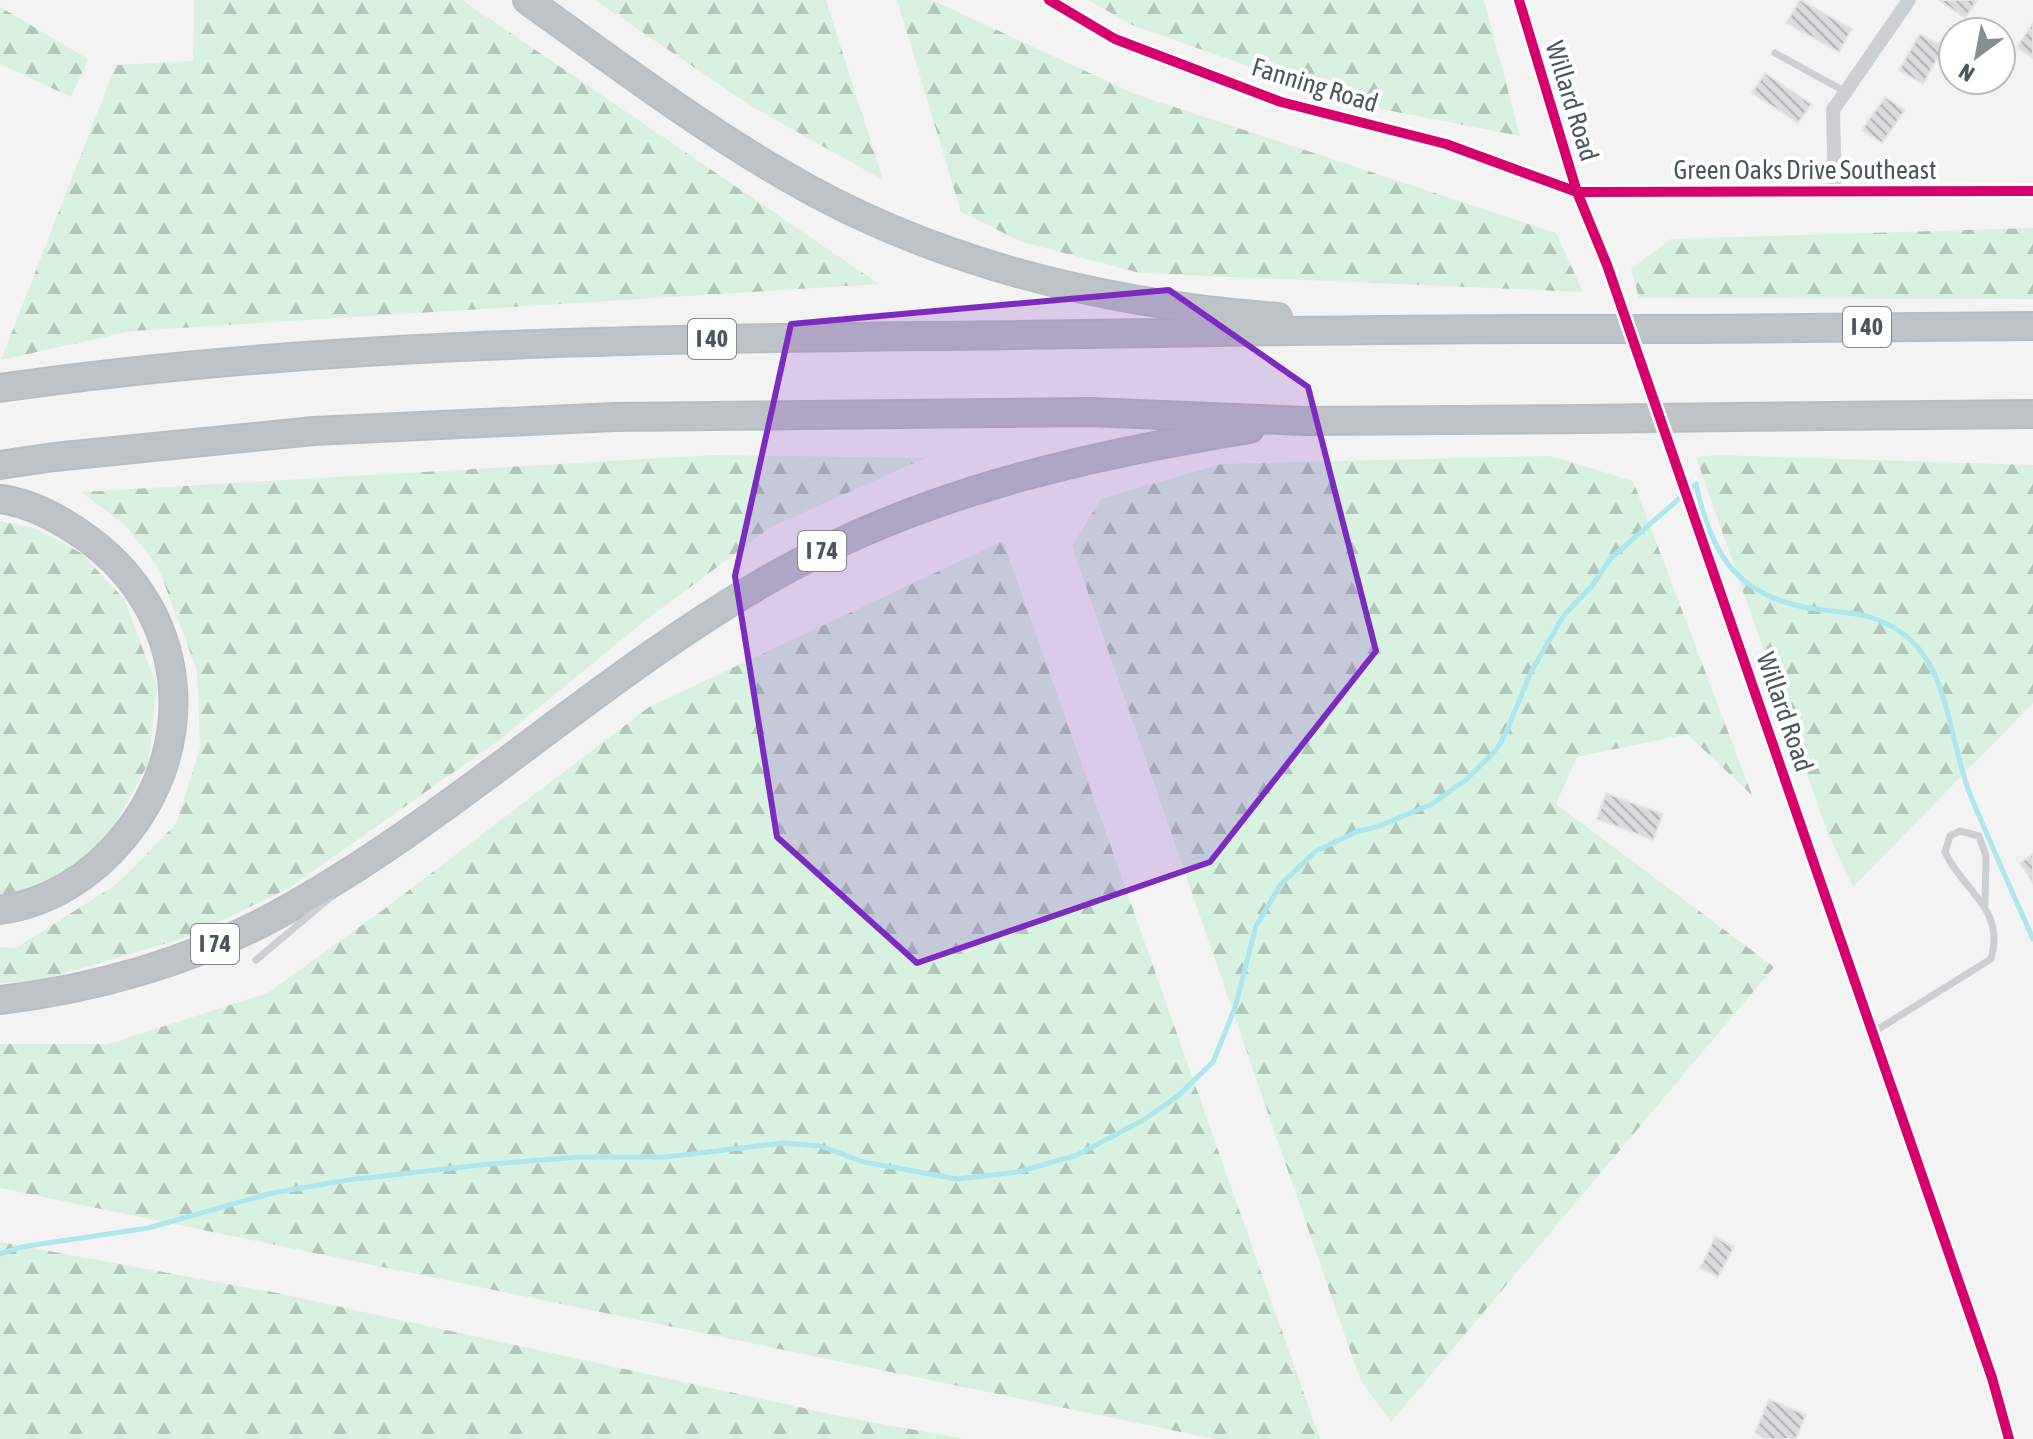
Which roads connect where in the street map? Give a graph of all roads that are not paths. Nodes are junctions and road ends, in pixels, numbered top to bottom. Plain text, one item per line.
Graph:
1 (527, 0) edge
2 (1049, 0) edge
3 (1519, 0) edge
4 (1909, 0) edge
5 (1775, 53) dead end
6 (1846, 92) junction
7 (2033, 191) edge
8 (1577, 192) junction
9 (1835, 192) junction
10 (2033, 326) edge
11 (1425, 329) junction
12 (0, 388) edge
13 (2033, 414) edge
14 (1305, 421) junction
15 (0, 465) edge
16 (0, 499) edge
17 (407, 831) junction
18 (1985, 904) junction
19 (0, 910) edge
20 (256, 960) dead end
21 (0, 1000) edge
22 (1872, 1033) junction
23 (2009, 1439) edge

1 - 11 highway
2 - 8 street, Fanning Road
3 - 8 street, Willard Road
4 - 6 street
5 - 6 lane
6 - 9 street
7 - 9 street, Green Oaks Drive Southeast
8 - 9 street, Green Oaks Drive Southeast
8 - 22 street, Willard Road
10 - 11 highway, I 40, bridge
11 - 12 highway, I 40
13 - 14 highway, bridge
14 - 15 highway
14 - 17 highway, I 74
16 - 19 highway
17 - 20 lane
17 - 21 highway, I 74
18 - 18 lane
18 - 22 lane
22 - 23 street, Willard Road

